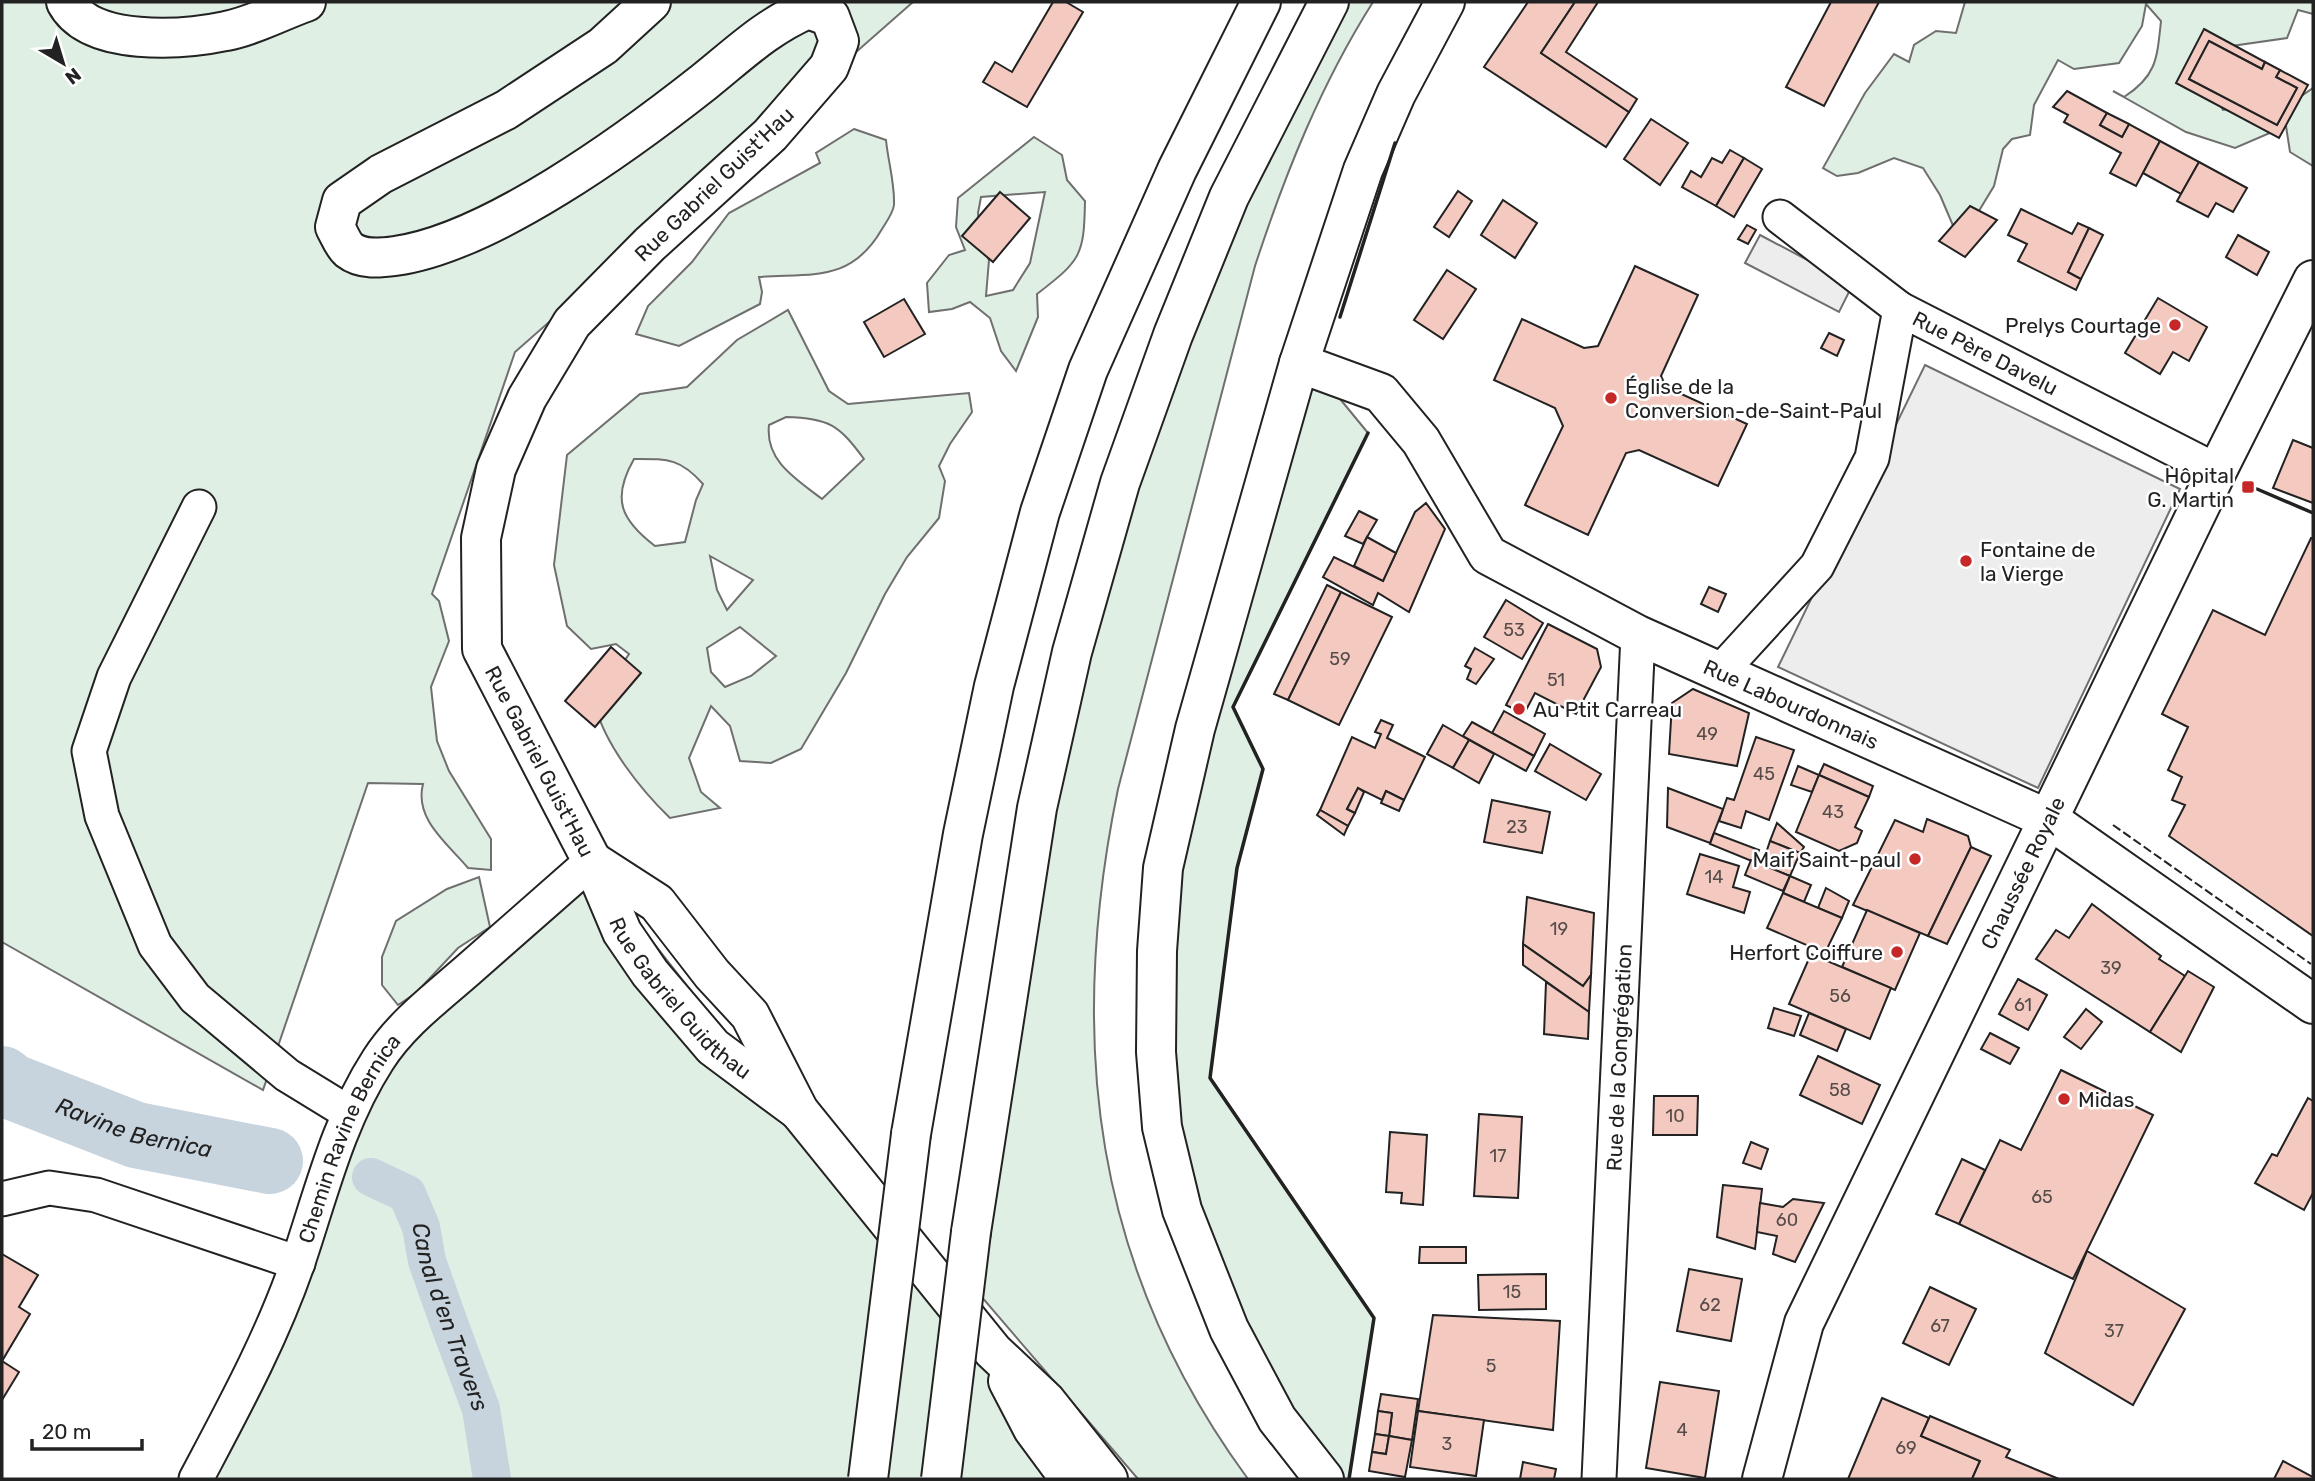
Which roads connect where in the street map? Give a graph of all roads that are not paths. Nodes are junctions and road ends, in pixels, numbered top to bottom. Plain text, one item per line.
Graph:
1 (66, 2) edge
2 (306, 2) edge
3 (651, 2) edge
4 (1261, 2) edge
5 (1329, 2) edge
6 (1445, 2) edge
7 (1780, 217) dead end
8 (2313, 280) edge
9 (1900, 309) junction
10 (1306, 365) junction
11 (2217, 471) junction
12 (200, 507) dead end
13 (1637, 635) junction
14 (1721, 671) junction
15 (2050, 820) junction
16 (592, 861) junction
17 (657, 903) joint
18 (2313, 1004) edge
19 (799, 1111) junction
20 (349, 1113) junction
21 (2, 1199) edge
22 (298, 1263) junction
23 (993, 1351) junction
24 (196, 1479) edge
25 (867, 1479) edge
26 (940, 1479) edge
27 (1070, 1479) edge
28 (1108, 1479) edge
29 (1324, 1479) edge
30 (1599, 1479) edge
31 (1762, 1479) edge

1 - 2 main road
3 - 16 main road, Rue Gabriel Guist'Hau
4 - 25 main road, bridge
5 - 26 main road, bridge
6 - 10 main road
7 - 9 street
8 - 11 main road, Chaussée Royale
9 - 11 street, Rue Père Davelu
9 - 14 street, Rue Père Davelu
10 - 13 main road, Rue Labourdonnais
10 - 29 main road
11 - 15 main road, Chaussée Royale
12 - 20 street
13 - 14 main road, Rue Labourdonnais
13 - 30 street, Rue de la Congrégation
14 - 15 main road, Rue Labourdonnais
15 - 18 main road, Rue Labourdonnais
15 - 31 main road, Chaussée Royale
16 - 17 main road, Rue Gabriel Guist'Hau
16 - 19 main road, Rue Gabriel Guidthau
16 - 20 street, Chemin Ravine Bernica
17 - 19 main road, Rue Gabriel Guidthau
19 - 23 main road, Rue Gabriel Guidthau
20 - 22 street, Chemin Ravine Bernica
21 - 22 street
22 - 24 street, Chemin Ravine Bernica
23 - 27 main road
23 - 28 main road

